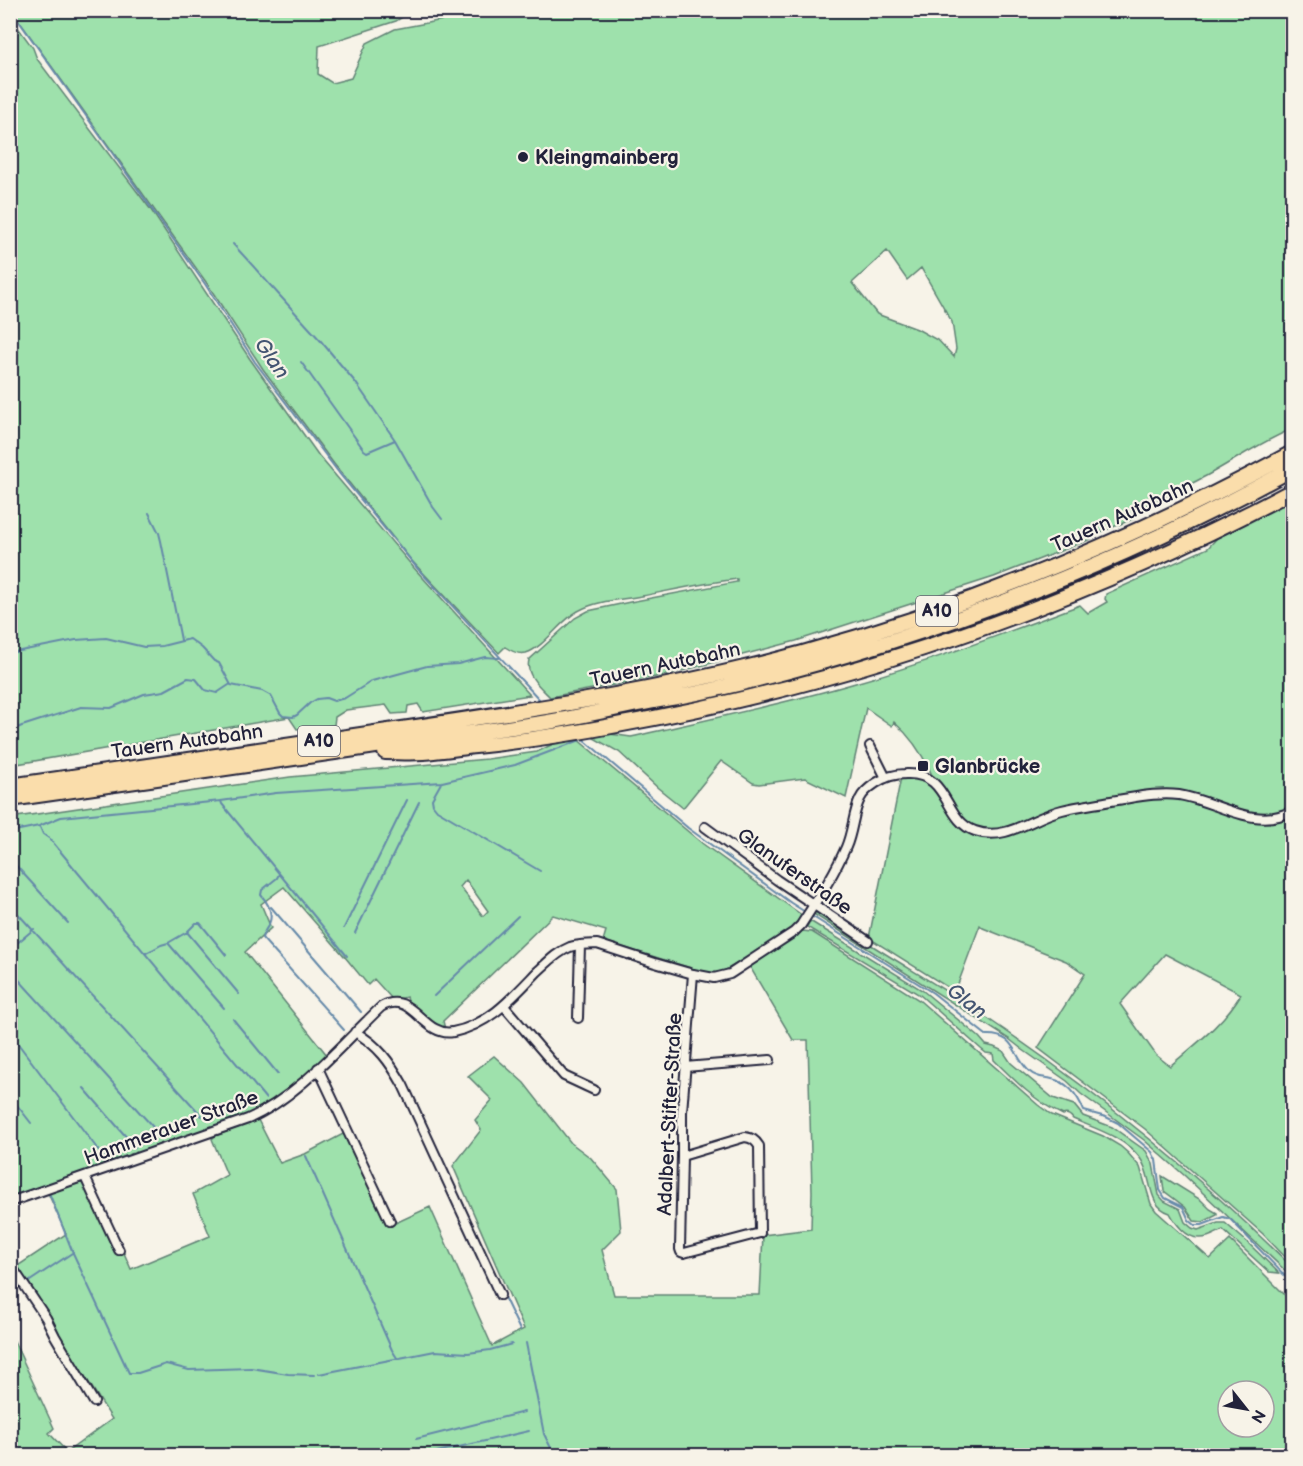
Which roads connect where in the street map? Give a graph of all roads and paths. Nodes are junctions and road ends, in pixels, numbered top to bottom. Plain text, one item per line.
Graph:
1 (1293, 453) edge
2 (1293, 468) edge
3 (1293, 491) edge
4 (870, 746) dead end
5 (346, 751) junction
6 (886, 778) junction
7 (10, 786) edge
8 (10, 799) edge
9 (1293, 811) edge
10 (705, 827) dead end
11 (814, 906) junction
12 (868, 941) dead end
13 (580, 945) junction
14 (693, 974) junction
15 (504, 1006) junction
16 (578, 1018) dead end
17 (355, 1032) junction
18 (770, 1060) dead end
19 (685, 1067) junction
20 (318, 1068) junction
21 (594, 1090) dead end
22 (682, 1156) junction
23 (85, 1177) junction
24 (10, 1202) edge
25 (390, 1221) dead end
26 (119, 1250) dead end
27 (10, 1264) edge
28 (500, 1295) dead end
29 (94, 1402) dead end

1 - 7 highway, Tauern Autobahn / A10
2 - 5 highway, A10
3 - 5 highway
4 - 6 street
5 - 8 highway, Tauern Autobahn / A10
6 - 9 street
6 - 11 street
10 - 11 street, Glanuferstraße
11 - 12 street, Glanuferstraße
11 - 14 street
13 - 14 street
13 - 15 street, Hammerauer Straße
13 - 16 street
14 - 19 street, Adalbert-Stifter-Straße
15 - 17 street, Hammerauer Straße
15 - 21 street
17 - 20 street, Hammerauer Straße
17 - 28 street
18 - 19 street
19 - 22 street, Adalbert-Stifter-Straße
20 - 23 street, Hammerauer Straße
20 - 25 street
22 - 22 street, Adalbert-Stifter-Straße
23 - 24 street, Hammerauer Straße
23 - 26 street
27 - 29 street

